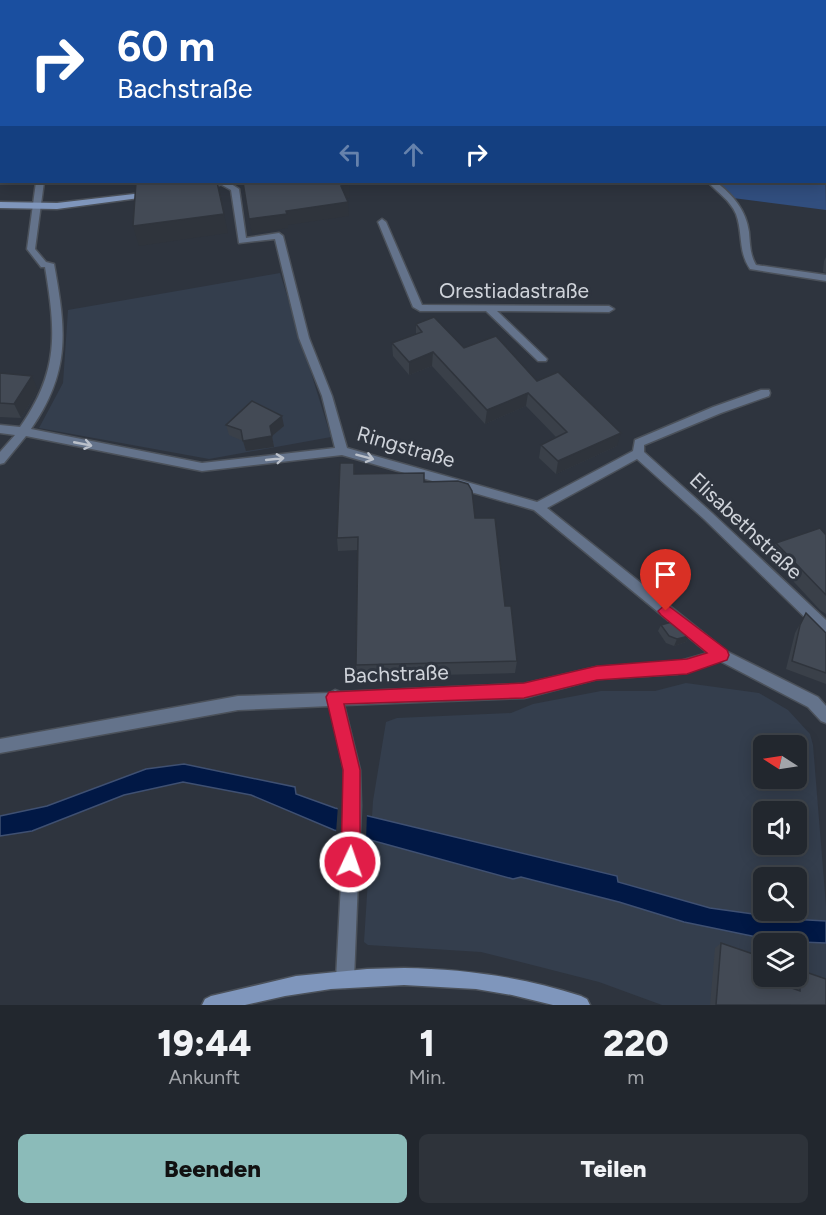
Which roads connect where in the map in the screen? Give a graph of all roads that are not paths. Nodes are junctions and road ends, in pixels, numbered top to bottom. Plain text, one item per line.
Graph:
1 (40, 183) edge
2 (221, 183) edge
3 (227, 183) edge
4 (713, 183) edge
5 (193, 189) edge
6 (159, 193) edge
7 (0, 205) edge
8 (37, 206) junction
9 (382, 222) dead end
10 (826, 278) edge
11 (609, 309) dead end
12 (490, 310) junction
13 (542, 359) dead end
14 (765, 393) dead end
15 (0, 429) edge
16 (25, 432) junction
17 (342, 451) junction
18 (638, 453) junction
19 (0, 460) edge
20 (538, 507) junction
21 (826, 629) edge
22 (721, 655) junction
23 (334, 697) junction
24 (826, 714) edge
25 (0, 746) edge
26 (345, 979) junction
27 (211, 1005) edge
28 (581, 1005) edge

1 - 8 street
2 - 5 street
3 - 17 street, Ringstraße
4 - 10 street
6 - 8 street
7 - 8 street
8 - 16 street
9 - 12 street, Orestiadastraße
11 - 12 street, Orestiadastraße
12 - 13 street
14 - 18 street
15 - 16 street
16 -> 17 street
16 - 19 street
17 -> 20 street, Ringstraße
18 - 20 street
18 - 21 street, Elisabethstraße
20 - 22 street, Ringstraße
22 - 23 street, Bachstraße
22 - 24 street, Ringstraße
23 - 25 street, Bachstraße
23 - 26 street
26 - 27 street
26 - 28 street

